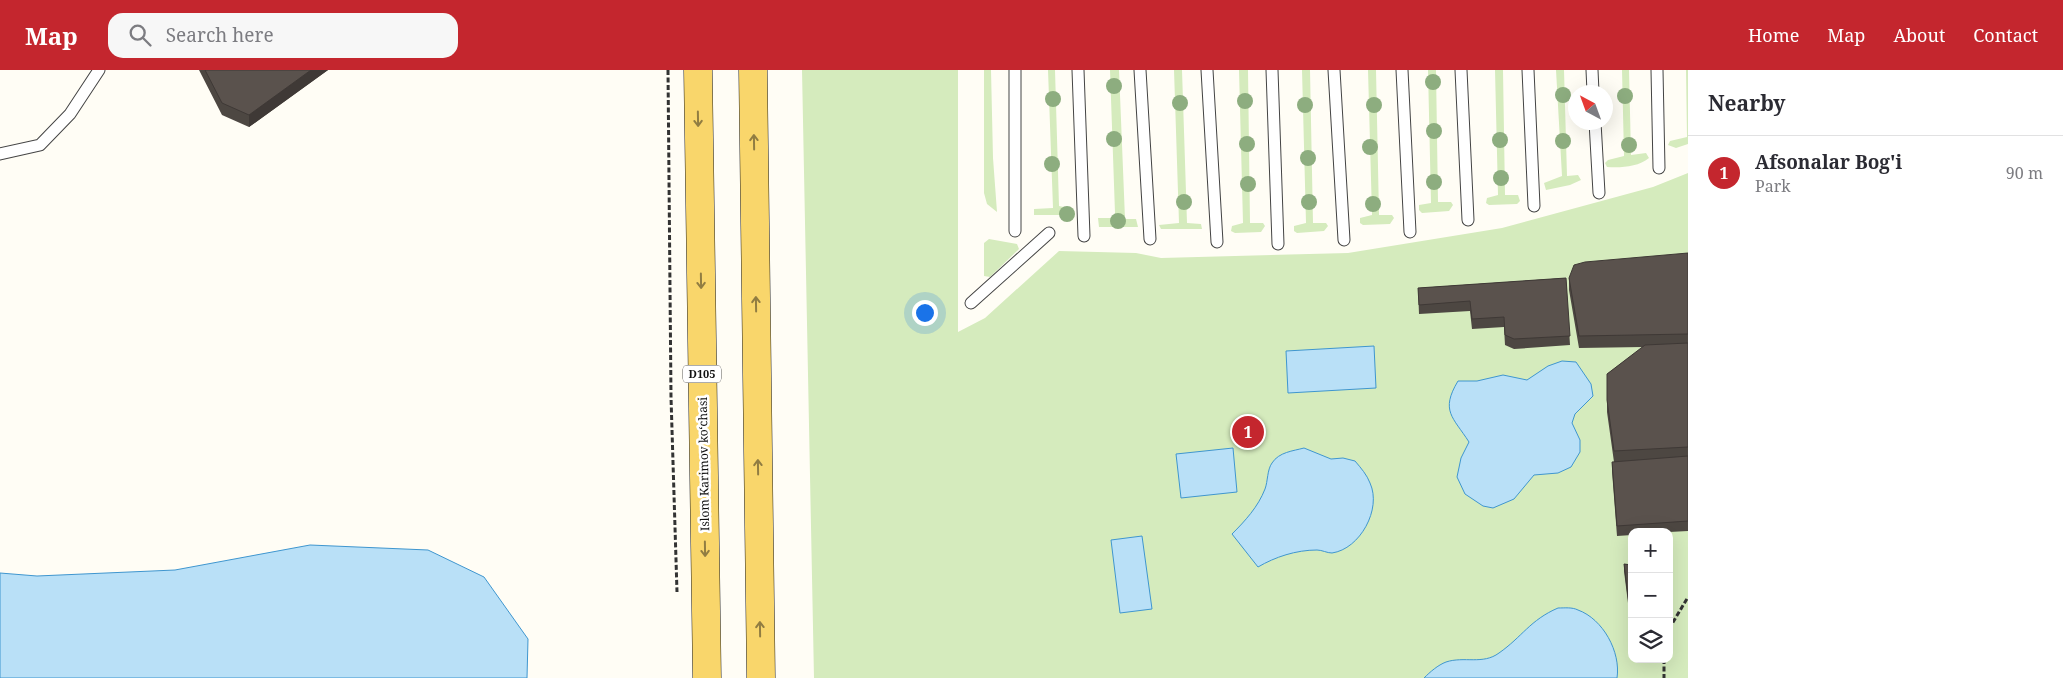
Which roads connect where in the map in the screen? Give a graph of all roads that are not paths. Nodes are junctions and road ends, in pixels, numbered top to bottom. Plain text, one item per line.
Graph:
1 (99, 70) edge
2 (698, 70) edge
3 (753, 70) edge
4 (1015, 70) edge
5 (1078, 70) edge
6 (1140, 70) edge
7 (1207, 70) edge
8 (1272, 70) edge
9 (1334, 70) edge
10 (1402, 70) edge
11 (1460, 70) edge
12 (1528, 70) edge
13 (1592, 70) edge
14 (1657, 70) edge
15 (1593, 85) edge
16 (1595, 130) edge
17 (0, 154) edge
18 (1659, 168) dead end
19 (1599, 193) dead end
20 (1534, 206) dead end
21 (1468, 220) dead end
22 (1015, 231) dead end
23 (1410, 232) dead end
24 (1049, 233) dead end
25 (1084, 236) dead end
26 (1150, 239) dead end
27 (1344, 240) dead end
28 (1217, 242) dead end
29 (1278, 244) dead end
30 (971, 303) dead end
31 (707, 678) edge
32 (761, 678) edge

1 - 17 lane
2 -> 31 main road, Islom Karimov koʻchasi / D105
32 -> 3 main road
4 - 22 lane
5 - 25 lane
6 - 26 lane
7 - 28 lane
8 - 29 lane
9 - 27 lane
10 - 23 lane
11 - 21 lane
12 - 20 lane
13 - 15 lane
14 - 18 lane
16 - 19 lane
24 - 30 lane

